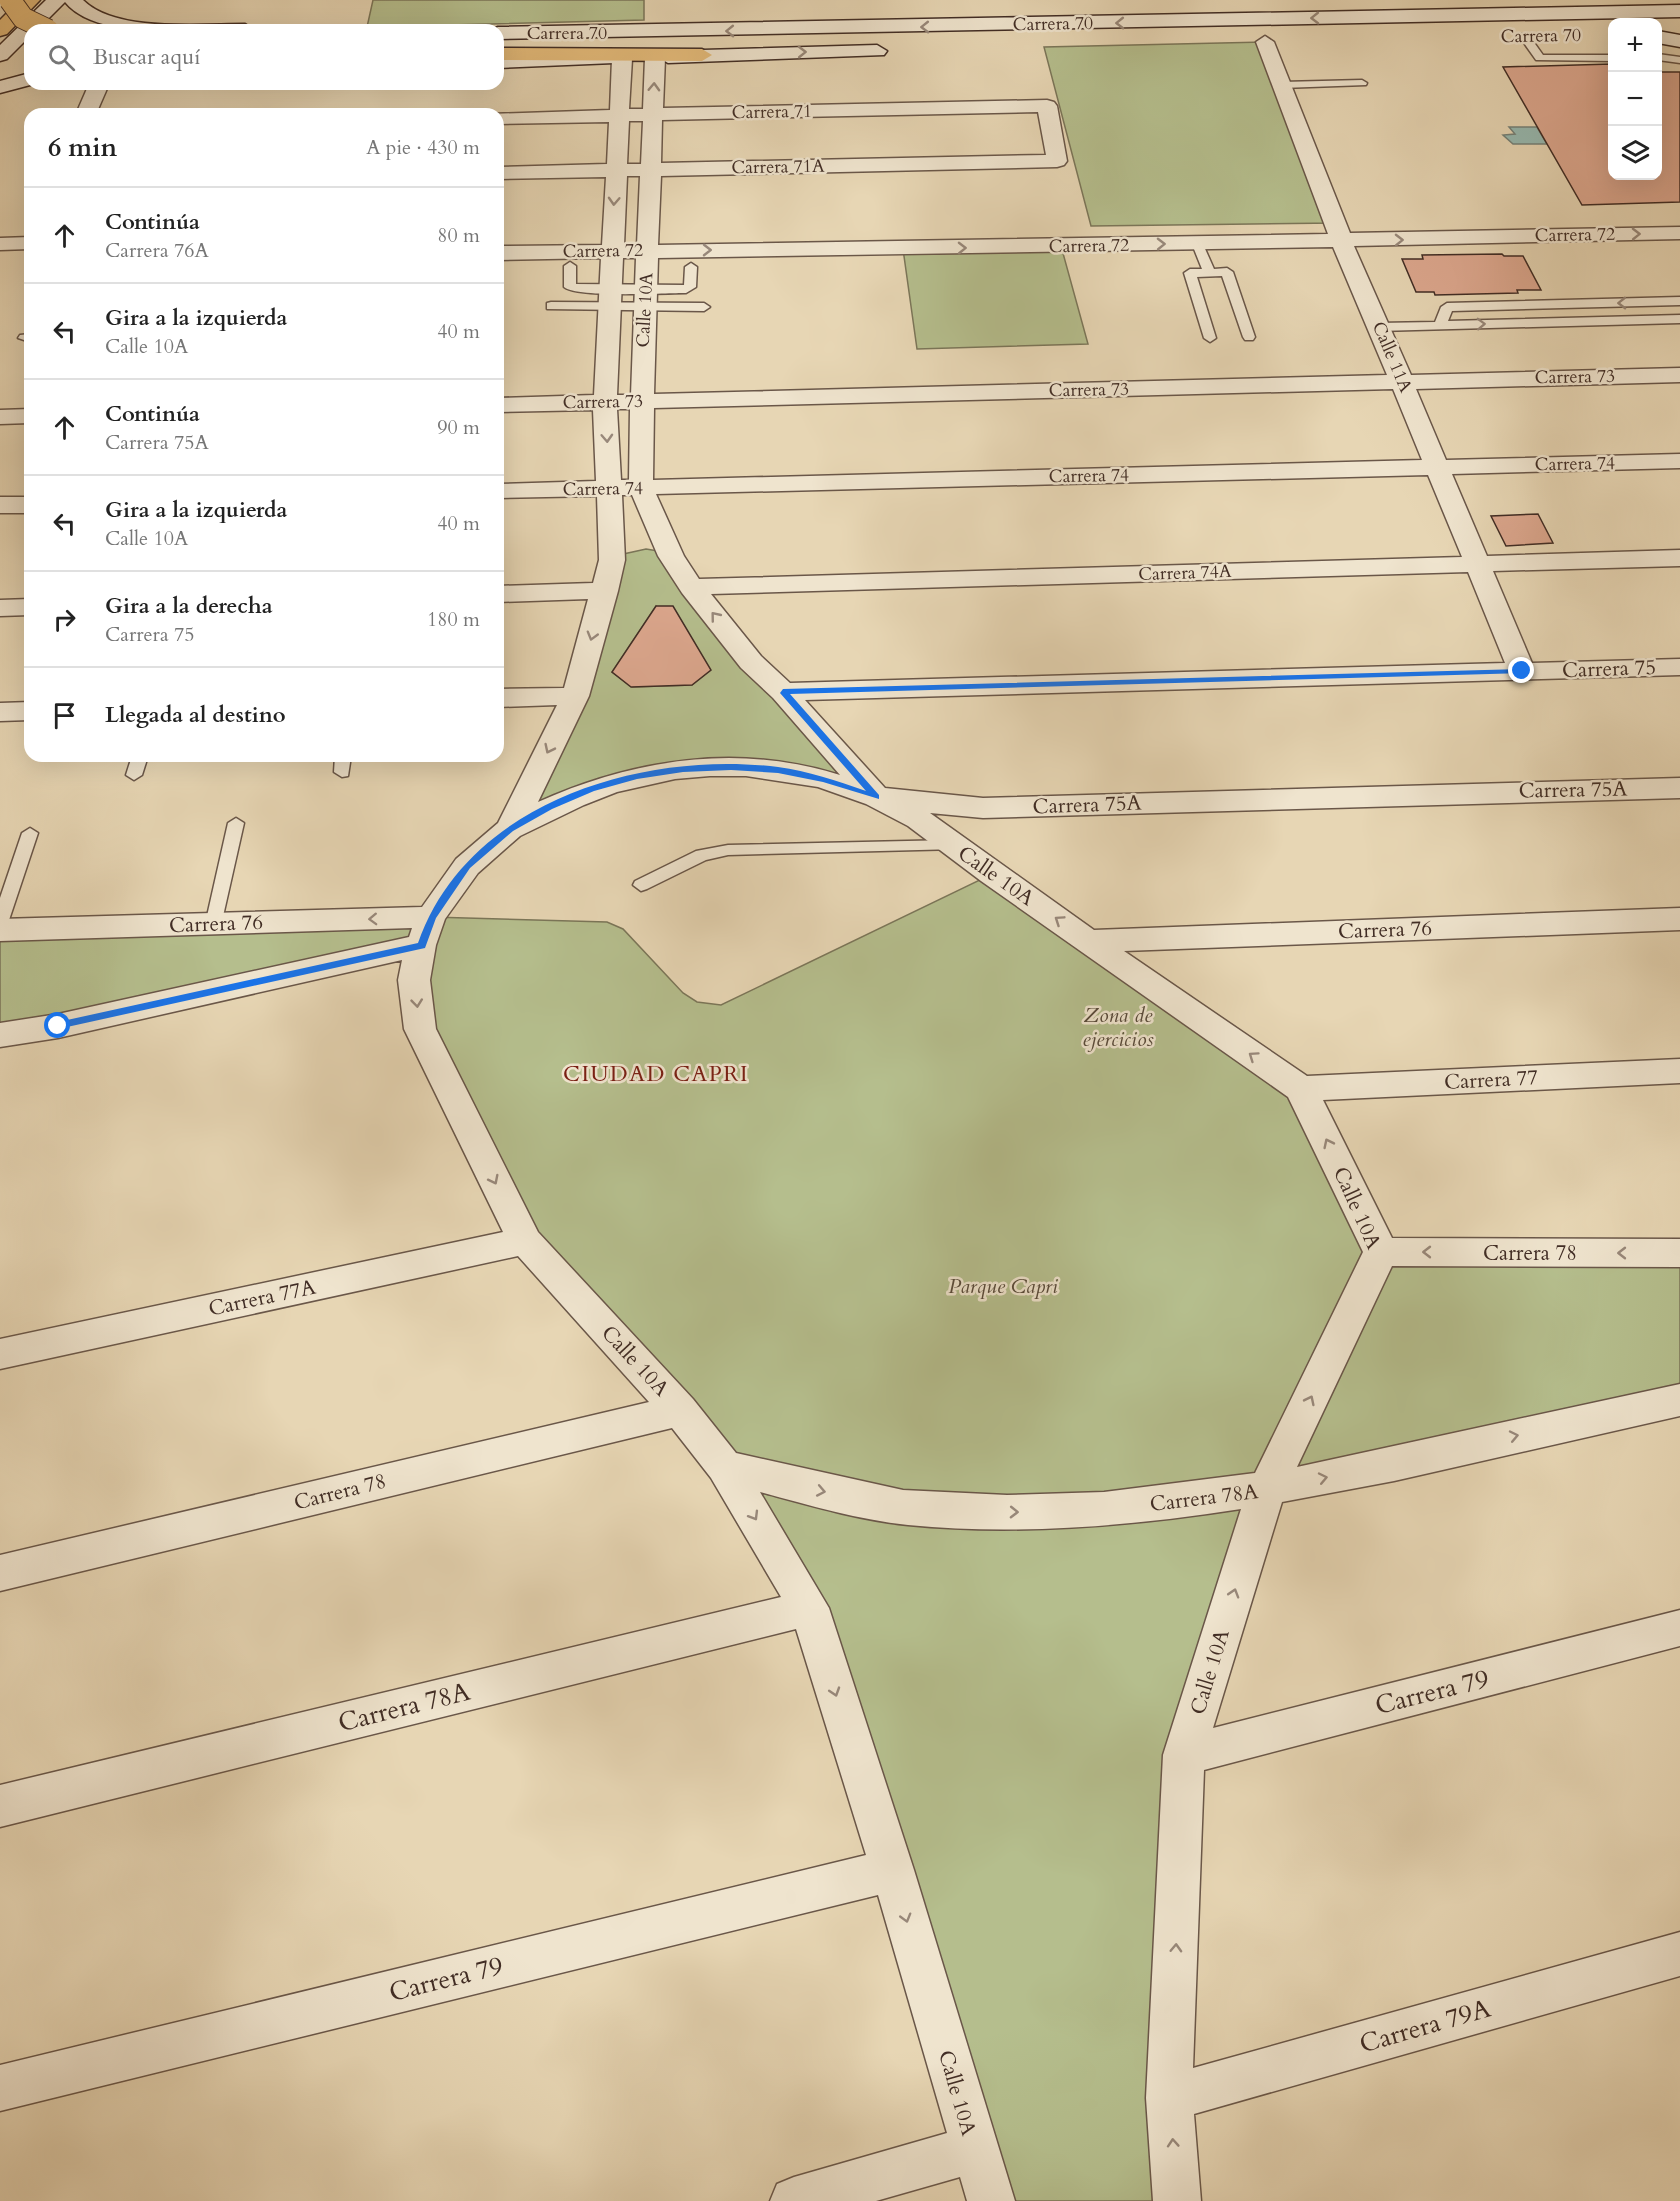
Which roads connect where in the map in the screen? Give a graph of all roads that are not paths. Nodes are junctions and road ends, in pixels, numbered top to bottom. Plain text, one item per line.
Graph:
1 (10, 0) edge
2 (31, 0) edge
3 (57, 0) edge
4 (73, 0) edge
5 (1673, 0) edge
6 (1680, 11) edge
7 (1625, 12) junction
8 (1398, 16) junction
9 (32, 24) edge
10 (36, 24) edge
11 (128, 24) edge
12 (0, 30) edge
13 (24, 32) edge
14 (504, 33) edge
15 (1427, 35) dead end
16 (1680, 35) edge
17 (1524, 36) junction
18 (1546, 36) dead end
19 (1662, 36) edge
20 (1501, 37) dead end
21 (1662, 37) edge
22 (1680, 40) edge
23 (1287, 41) dead end
24 (891, 51) dead end
25 (504, 54) edge
26 (0, 55) edge
27 (702, 55) junction
28 (655, 58) junction
29 (1608, 58) edge
30 (1662, 58) edge
31 (622, 59) junction
32 (1680, 60) edge
33 (504, 62) edge
34 (24, 81) edge
35 (1362, 83) dead end
36 (1282, 86) junction
37 (0, 87) edge
38 (96, 90) edge
39 (89, 108) edge
40 (619, 115) junction
41 (653, 115) junction
42 (504, 118) edge
43 (1057, 161) joint
44 (616, 170) junction
45 (651, 170) junction
46 (504, 173) edge
47 (1680, 217) edge
48 (1338, 232) junction
49 (1680, 233) edge
50 (504, 234) edge
51 (649, 241) junction
52 (612, 242) junction
53 (24, 243) edge
54 (0, 244) edge
55 (1198, 244) junction
56 (504, 252) edge
57 (570, 266) dead end
58 (691, 267) dead end
59 (1209, 273) junction
60 (608, 298) junction
61 (646, 299) junction
62 (1680, 301) edge
63 (551, 306) dead end
64 (704, 307) dead end
65 (1680, 319) edge
66 (1440, 325) junction
67 (1391, 326) junction
68 (1249, 337) dead end
69 (1210, 338) dead end
70 (1680, 375) edge
71 (1402, 382) junction
72 (641, 401) junction
73 (605, 402) junction
74 (504, 405) edge
75 (24, 416) edge
76 (0, 417) edge
77 (1680, 461) edge
78 (1438, 467) junction
79 (610, 488) junction
80 (641, 488) junction
81 (504, 491) edge
82 (24, 505) edge
83 (0, 506) edge
84 (642, 554) junction
85 (1680, 558) edge
86 (1478, 564) junction
87 (691, 587) junction
88 (605, 591) junction
89 (504, 594) edge
90 (24, 607) edge
91 (0, 608) edge
92 (1680, 667) edge
93 (1522, 671) junction
94 (783, 692) junction
95 (575, 696) junction
96 (504, 698) edge
97 (24, 711) edge
98 (0, 712) edge
99 (138, 762) edge
100 (134, 775) dead end
101 (1680, 788) edge
102 (876, 797) junction
103 (236, 823) dead end
104 (510, 829) junction
105 (30, 832) dead end
106 (952, 845) junction
107 (641, 885) dead end
108 (1680, 919) edge
109 (287, 922) junction
110 (0, 923) edge
111 (213, 925) junction
112 (0, 930) edge
113 (426, 931) junction
114 (1090, 940) junction
115 (288, 975) junction
116 (0, 1035) edge
117 (1680, 1071) edge
118 (1301, 1089) junction
119 (525, 1241) junction
120 (1381, 1252) junction
121 (1680, 1253) edge
122 (0, 1354) edge
123 (1680, 1400) edge
124 (680, 1410) junction
125 (723, 1466) junction
126 (1266, 1491) junction
127 (0, 1574) edge
128 (809, 1608) junction
129 (1680, 1629) edge
130 (1184, 1755) junction
131 (0, 1806) edge
132 (892, 1870) junction
133 (1680, 1954) edge
134 (0, 2088) edge
135 (1169, 2098) junction
136 (974, 2149) junction
137 (794, 2201) edge
138 (991, 2201) edge
139 (1177, 2201) edge

1 - 10 main road, bridge
2 - 12 main road
3 - 9 street
4 - 11 street
5 - 7 street
6 - 7 street, Carrera 70
7 - 8 street, Carrera 70
8 -> 14 street, Carrera 70
8 - 15 street
13 - 26 street
16 - 19 street
17 - 18 street, Carrera 70
17 - 20 street, Carrera 70
17 - 29 lane
21 - 22 street
23 - 36 street, Calle 11A
27 -> 24 street, Carrera 70
25 - 27 main road
27 - 28 street, Carrera 70
28 - 31 street, Carrera 70
41 -> 28 street, Calle 10A
30 - 32 lane
31 - 33 street, Carrera 70
31 - 40 street, Calle 10A
34 - 37 street
35 - 36 lane
36 - 48 street, Calle 11A
38 - 39 street
40 - 41 street, Carrera 71
40 - 42 street, Carrera 71
40 - 44 street, Calle 10A
41 - 43 street, Carrera 71
41 - 45 street, Calle 10A
43 - 45 street, Carrera 71A
44 - 45 street, Carrera 71A
44 - 46 street, Carrera 71A
44 -> 52 street, Calle 10A
45 - 51 street, Calle 10A
47 - 48 street, Carrera 72
48 -> 49 street, Carrera 72
48 - 51 street, Carrera 72
48 - 55 street, Carrera 72
48 - 67 street, Calle 11A
50 - 52 street, Carrera 72
51 - 52 street, Carrera 72
51 -> 55 street, Carrera 72
51 - 61 street, Calle 10A
52 - 56 street, Carrera 72
52 - 60 street, Calle 10A
53 - 54 street
55 - 59 lane
57 - 60 lane
58 - 61 lane
59 - 68 lane
59 - 69 lane
60 - 61 lane
60 - 63 lane
60 - 73 street, Calle 10A
61 - 64 lane
61 - 72 street, Calle 10A
62 -> 66 lane
66 -> 65 lane
66 - 67 lane
67 - 71 street, Calle 11A
70 - 71 street, Carrera 73
71 - 72 street, Carrera 73
71 - 78 street, Calle 11A
72 - 73 street, Carrera 73
72 - 80 street, Calle 10A
73 - 74 street, Carrera 73
73 -> 79 street, Calle 10A
75 - 76 street
77 - 78 street, Carrera 74
78 - 80 street, Carrera 74
78 - 86 street, Calle 11A
79 - 80 street, Carrera 74
79 - 81 street, Carrera 74
79 - 84 street, Calle 10A
80 - 84 street, Calle 10A
82 - 83 street
84 - 87 street, Calle 10A
84 - 88 street, Calle 10A
85 - 86 street, Carrera 74A
86 - 87 street, Carrera 74A
86 - 93 street, Calle 11A
94 -> 87 street, Calle 10A
88 - 89 street
88 -> 95 street, Calle 10A
90 - 91 street
92 - 93 street, Carrera 75
93 - 94 street, Carrera 75
94 - 102 street, Calle 10A
95 - 96 street
95 -> 104 street, Calle 10A
97 - 98 street
99 - 100 lane
101 - 102 street, Carrera 75A
102 - 104 street, Carrera 75A
102 - 106 street, Calle 10A
103 - 111 lane
104 - 113 street, Calle 10A
105 - 110 lane
106 - 107 lane
114 -> 106 street, Calle 10A
108 - 114 street, Carrera 76
109 - 111 street, Carrera 76
113 -> 109 street, Carrera 76
109 - 115 street
111 - 112 street, Carrera 76
113 - 115 street
113 -> 119 street, Calle 10A
118 -> 114 street, Calle 10A
115 - 116 street
117 - 118 street, Carrera 77
120 -> 118 street, Calle 10A
119 - 122 street, Carrera 77A
119 - 124 street, Calle 10A
121 -> 120 street, Carrera 78
126 -> 120 street, Calle 10A
126 -> 123 street, Carrera 78A
124 - 125 street, Calle 10A
124 - 127 street, Carrera 78
125 -> 126 street, Carrera 78A
125 -> 128 street, Calle 10A
130 -> 126 street, Calle 10A
128 - 131 street, Carrera 78A
128 -> 132 street, Calle 10A
129 - 130 street, Carrera 79
135 -> 130 street, Calle 10A
132 - 134 street, Carrera 79
132 -> 136 street, Calle 10A
133 - 135 street, Carrera 79A
139 -> 135 street, Calle 10A
136 - 137 street
136 - 138 street, Calle 10A

